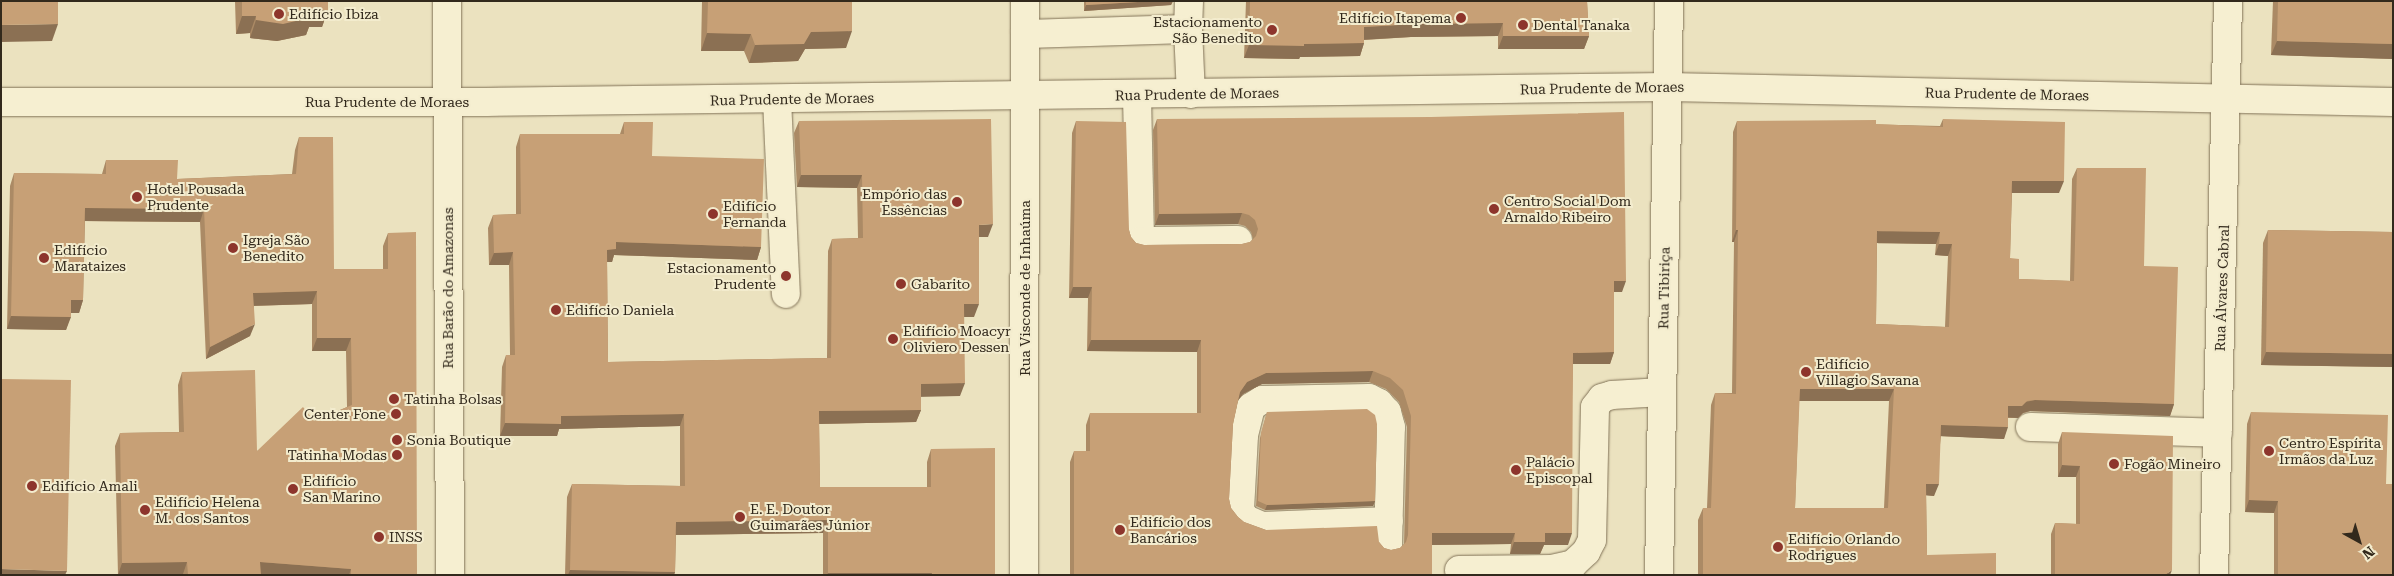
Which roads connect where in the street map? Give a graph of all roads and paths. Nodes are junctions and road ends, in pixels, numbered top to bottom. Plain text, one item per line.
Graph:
1 (447, 1) edge
2 (1025, 1) edge
3 (1189, 1) edge
4 (1669, 1) edge
5 (2228, 1) edge
6 (1188, 29) junction
7 (1025, 34) junction
8 (1668, 87) junction
9 (1191, 94) junction
10 (1137, 95) junction
11 (1026, 96) junction
12 (777, 99) junction
13 (2227, 99) junction
14 (1, 102) edge
15 (446, 102) junction
16 (2393, 102) edge
17 (1238, 240) dead end
18 (786, 294) dead end
19 (1662, 392) junction
20 (2030, 428) dead end
21 (2218, 433) junction
22 (1388, 533) joint
23 (1459, 570) dead end
24 (450, 575) edge
25 (1024, 575) edge
26 (1658, 575) edge
27 (2214, 575) edge

1 - 15 street, Rua Barão do Amazonas
2 - 7 street, Rua Visconde de Inhaúma
3 - 6 street
4 - 8 street, Rua Tibiriça
5 - 13 street, Rua Álvares Cabral
6 - 7 street
6 - 9 street
7 - 11 street, Rua Visconde de Inhaúma
8 - 9 street, Rua Prudente de Moraes
8 - 13 street, Rua Prudente de Moraes
8 - 19 street, Rua Tibiriça
9 - 10 street, Rua Prudente de Moraes
10 - 11 street, Rua Prudente de Moraes
10 - 17 street
11 - 12 street, Rua Prudente de Moraes
11 - 25 street, Rua Visconde de Inhaúma
12 - 15 street, Rua Prudente de Moraes
12 - 18 street
13 - 16 street, Rua Prudente de Moraes
13 - 21 street, Rua Álvares Cabral
14 - 15 street, Rua Prudente de Moraes
15 - 24 street, Rua Barão do Amazonas
19 - 23 street
19 - 26 street, Rua Tibiriça
20 - 21 street
21 - 27 street, Rua Álvares Cabral
22 - 22 street

